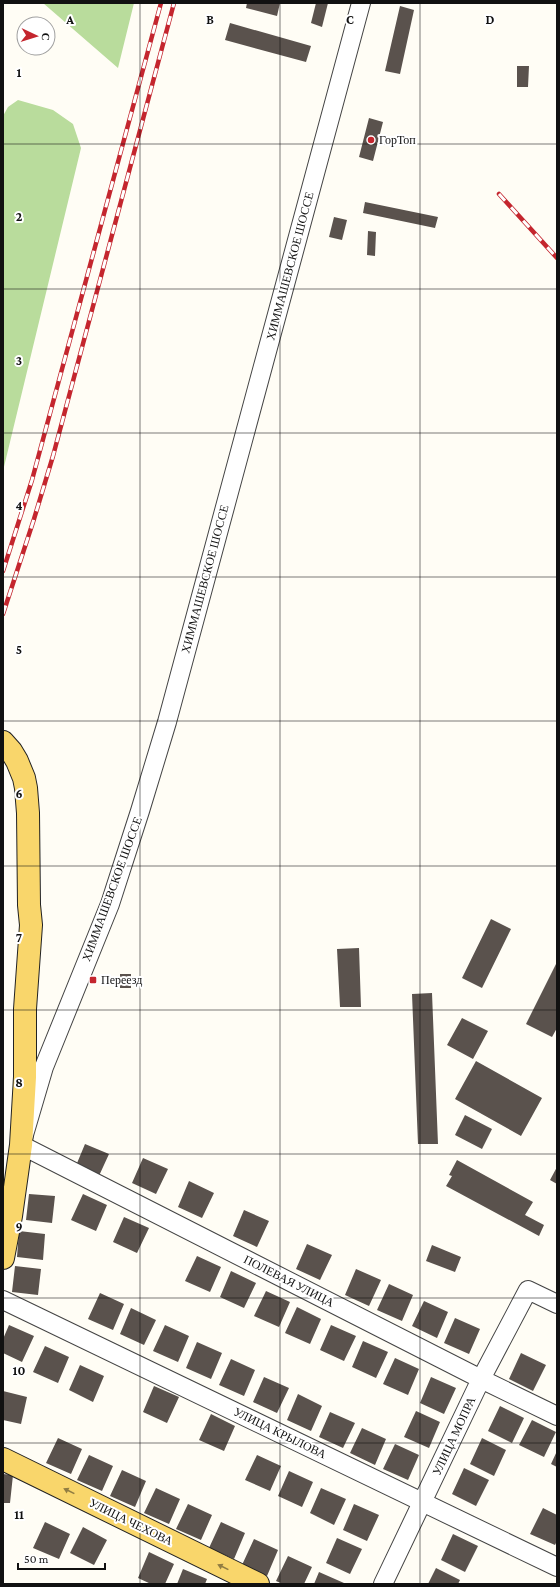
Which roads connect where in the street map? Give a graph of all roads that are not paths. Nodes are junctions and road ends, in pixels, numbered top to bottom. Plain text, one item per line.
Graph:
1 (361, 3) edge
2 (3, 742) edge
3 (21, 1145) junction
4 (3, 1258) edge
5 (3, 1300) edge
6 (557, 1304) edge
7 (481, 1379) junction
8 (557, 1416) edge
9 (3, 1459) edge
10 (423, 1502) junction
11 (557, 1567) edge
12 (258, 1584) edge
13 (383, 1584) edge

1 - 3 street, ХИММАШЕВСКОЕ ШОССЕ
2 - 3 main road
3 - 4 main road
3 - 7 street, ПОЛЕВАЯ УЛИЦА
5 - 10 street, УЛИЦА КРЫЛОВА
6 - 7 street, УЛИЦА МОПРА
7 - 8 street, ПОЛЕВАЯ УЛИЦА
7 - 10 street, УЛИЦА МОПРА
12 -> 9 main road, УЛИЦА ЧЕХОВА
10 - 11 street, УЛИЦА КРЫЛОВА
10 - 13 street, УЛИЦА МОПРА

